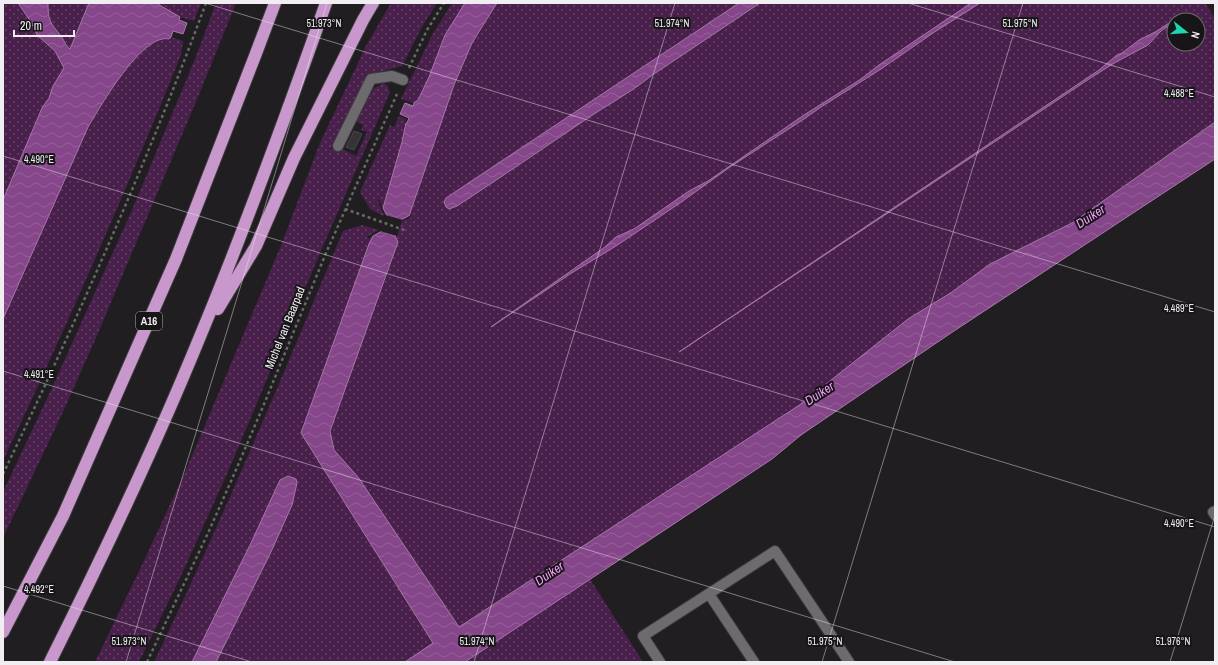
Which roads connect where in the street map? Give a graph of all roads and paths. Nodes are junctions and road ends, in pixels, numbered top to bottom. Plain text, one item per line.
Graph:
1 (206, 3) edge
2 (275, 3) edge
3 (326, 3) edge
4 (373, 3) edge
5 (444, 3) edge
6 (403, 80) junction
7 (338, 146) dead end
8 (345, 209) junction
9 (407, 231) dead end
10 (200, 339) junction
11 (3, 474) edge
12 (1215, 511) edge
13 (1215, 515) edge
14 (709, 594) junction
15 (3, 632) edge
16 (50, 662) edge
17 (147, 662) edge
18 (660, 662) edge
19 (754, 662) edge
20 (849, 662) edge

1 - 11 path
2 - 15 highway, A16
3 - 10 highway
4 - 10 highway
5 - 6 path, Michel van Baarpad
6 - 7 lane
6 - 8 path, Michel van Baarpad
8 - 9 path
8 - 17 path, Michel van Baarpad
10 - 16 highway
12 - 13 lane
14 - 18 lane
14 - 19 lane
14 - 20 lane

